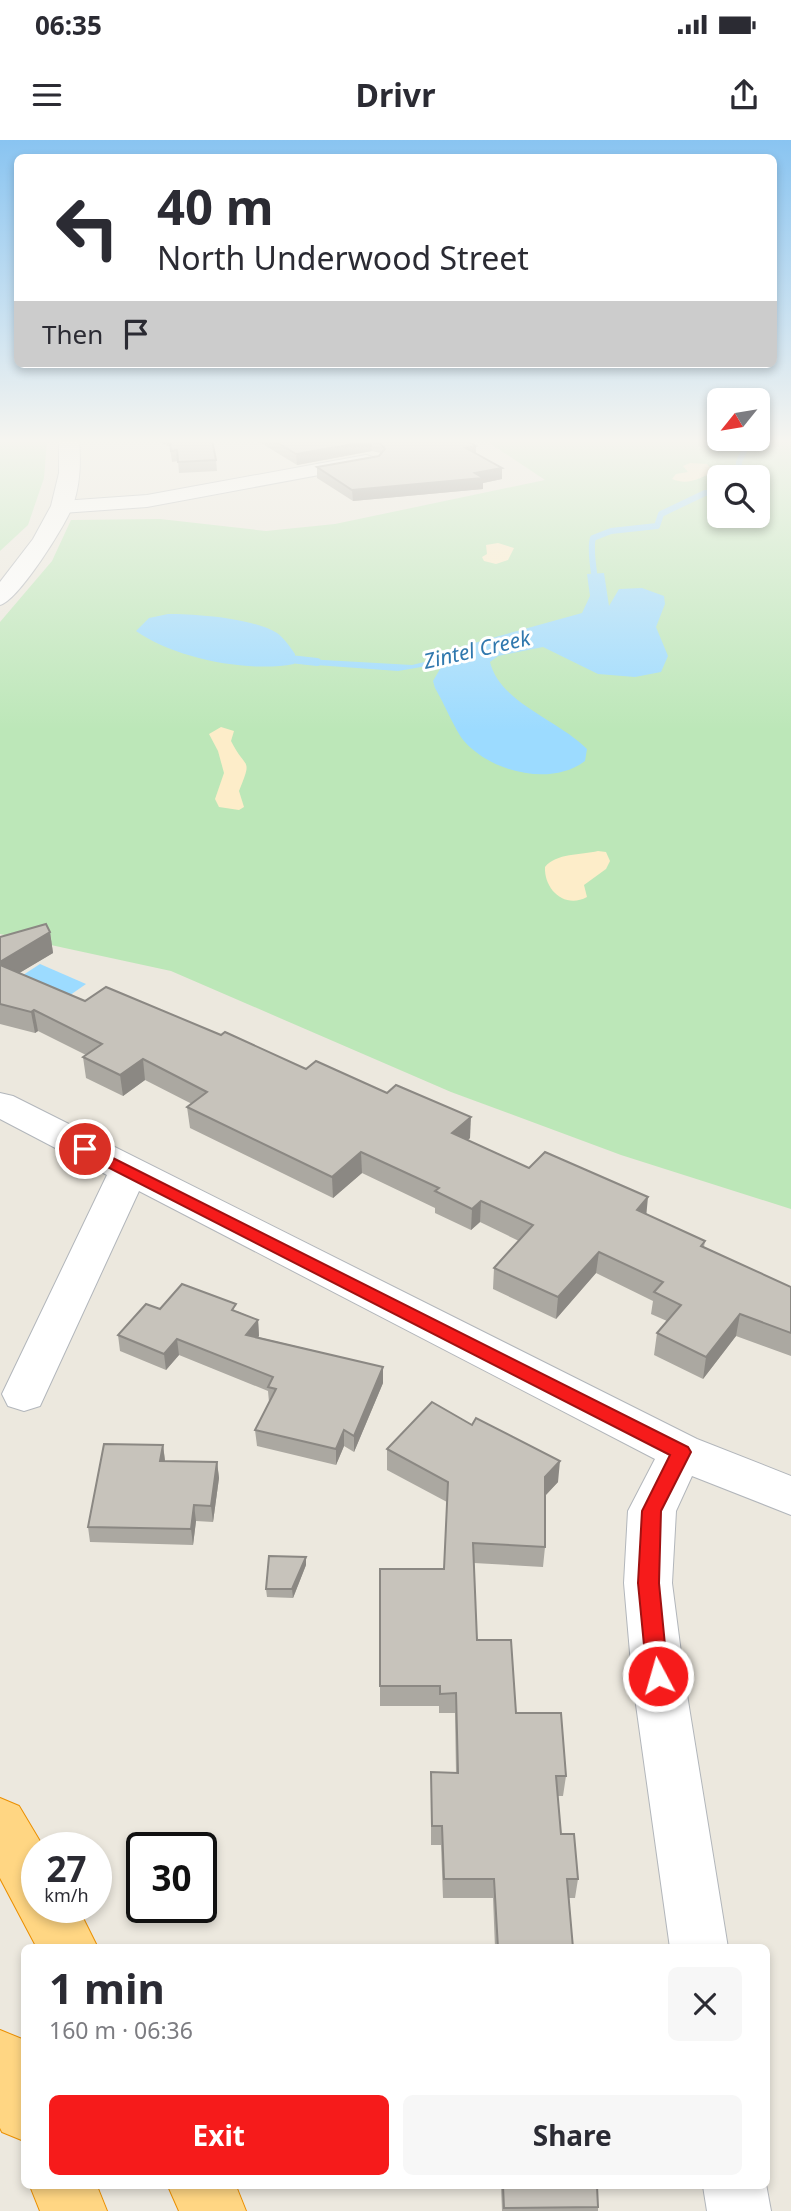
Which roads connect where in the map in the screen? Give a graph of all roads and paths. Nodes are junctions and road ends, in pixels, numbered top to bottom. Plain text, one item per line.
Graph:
1 (44, 537) edge
2 (0, 598) edge
3 (0, 1104) edge
4 (128, 1172) junction
5 (24, 1394) dead end
6 (681, 1452) junction
7 (791, 1496) edge
8 (0, 1824) edge
9 (21, 1861) edge
10 (55, 1923) edge
11 (67, 1944) edge
12 (698, 1944) edge
13 (0, 2061) edge
14 (21, 2104) edge
15 (64, 2189) edge
16 (202, 2189) edge
17 (735, 2189) edge
18 (75, 2211) edge
19 (214, 2211) edge
20 (739, 2211) edge

1 - 2 street
3 - 4 street
4 - 5 street
4 - 6 street
6 - 7 street
6 - 12 street
8 - 9 highway
10 - 11 highway
13 - 14 highway
15 - 18 highway
16 - 19 highway
17 - 20 street

